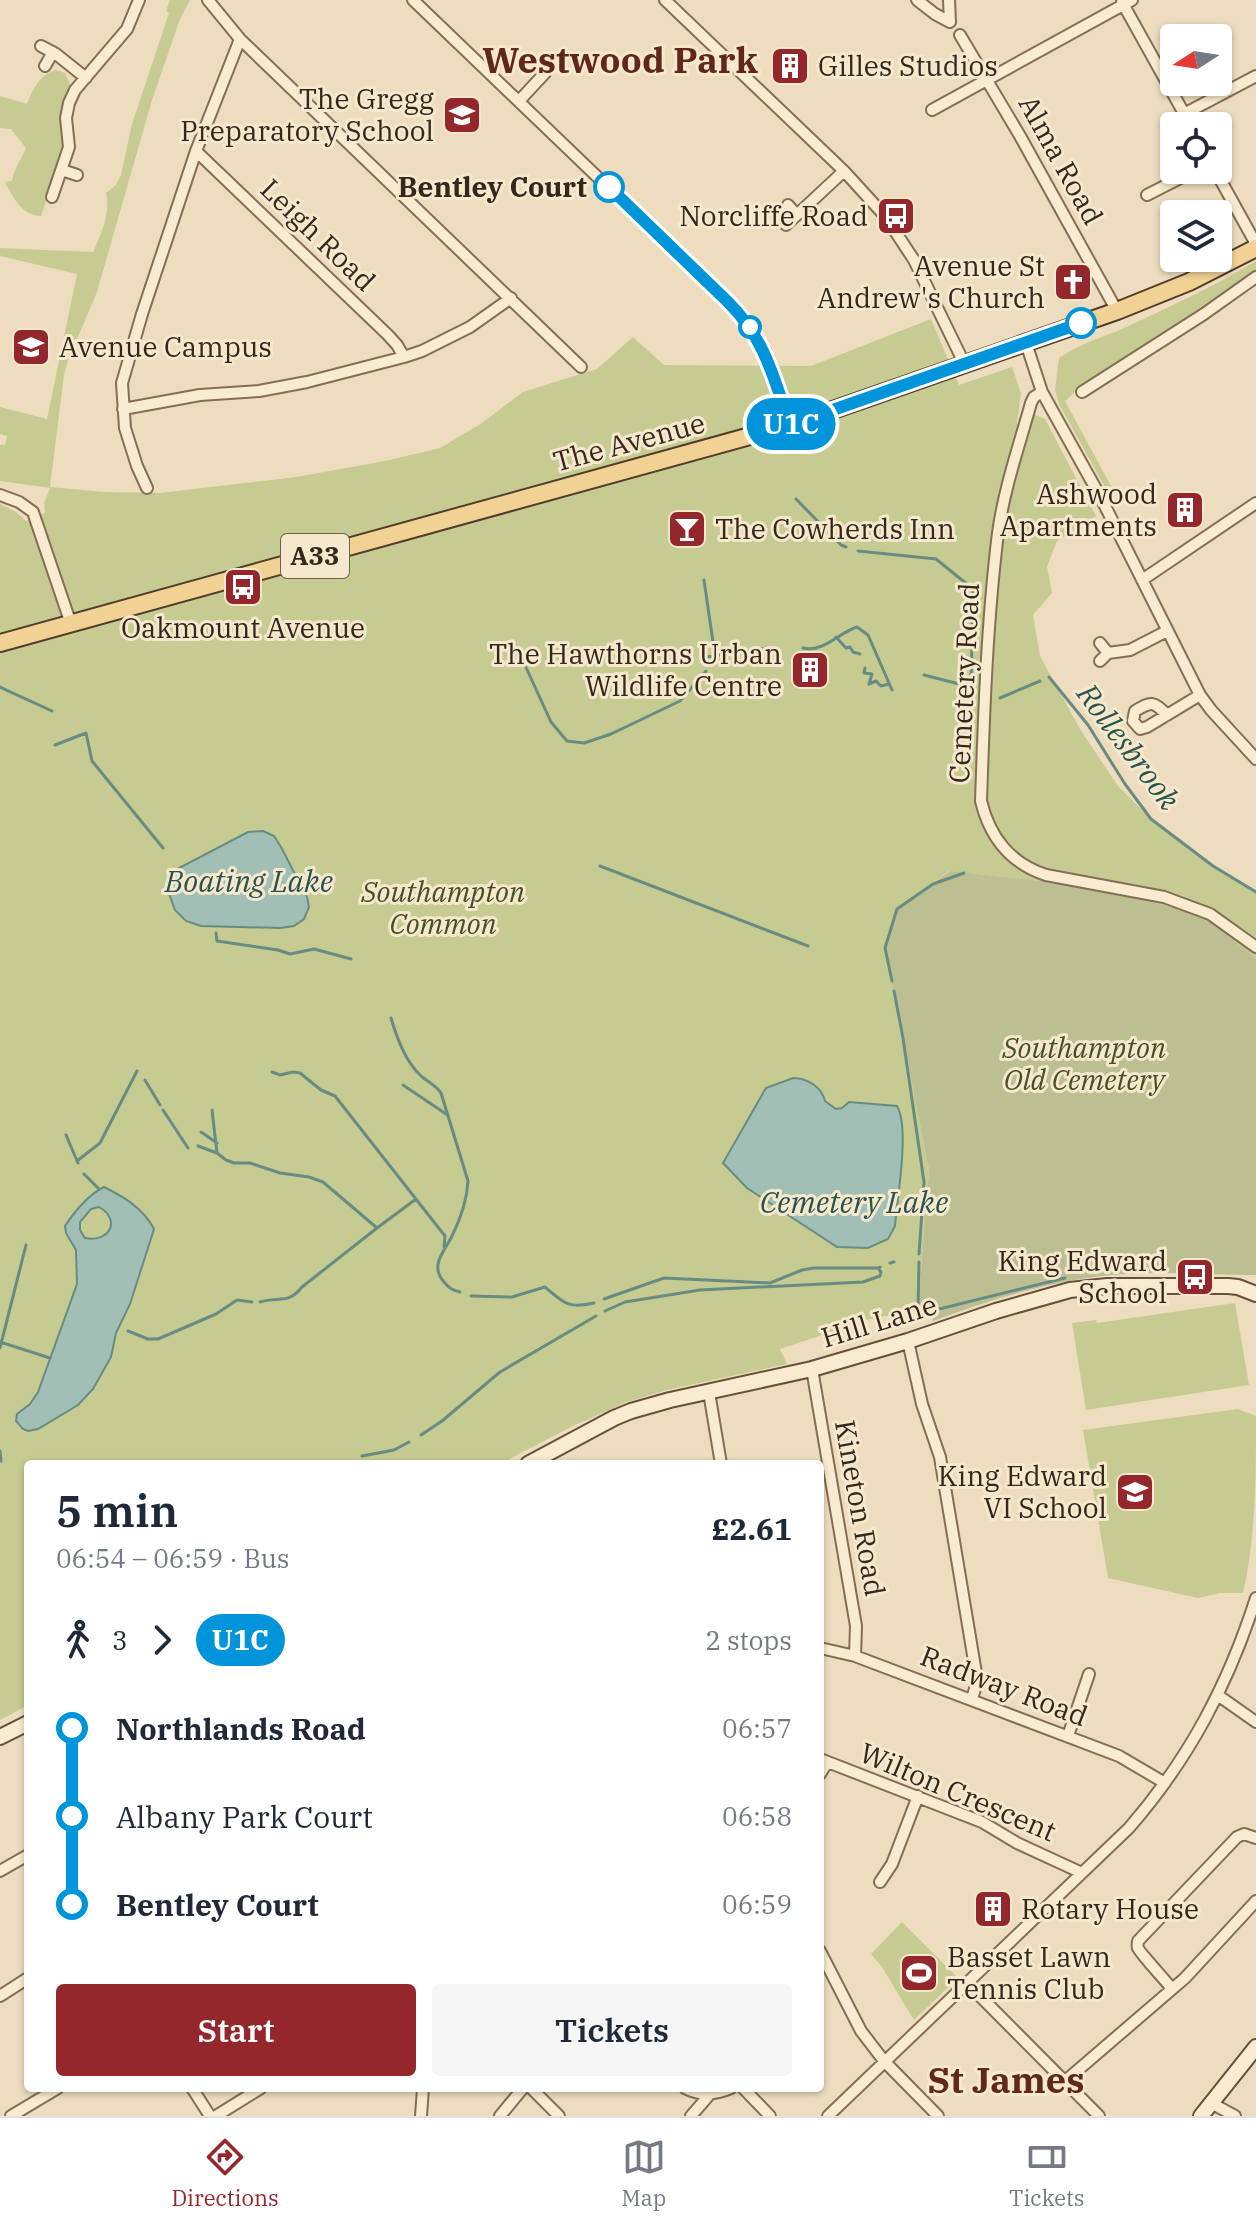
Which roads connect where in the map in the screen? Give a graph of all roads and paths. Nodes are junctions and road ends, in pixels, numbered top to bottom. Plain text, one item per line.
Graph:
1 (139, 0) edge
2 (208, 0) edge
3 (413, 0) edge
4 (665, 0) edge
5 (917, 0) edge
6 (949, 0) edge
7 (1125, 2) edge
8 (960, 35) dead end
9 (240, 39) junction
10 (41, 46) dead end
11 (53, 52) junction
12 (552, 58) dead end
13 (45, 66) dead end
14 (1256, 76) edge
15 (86, 78) junction
16 (988, 79) junction
17 (519, 101) junction
18 (932, 110) dead end
19 (1183, 112) edge
20 (1188, 112) edge
21 (196, 151) junction
22 (62, 170) junction
23 (844, 171) junction
24 (77, 175) dead end
25 (1176, 184) edge
26 (1223, 184) edge
27 (1147, 195) dead end
28 (52, 197) dead end
29 (788, 205) dead end
30 (797, 215) junction
31 (786, 225) dead end
32 (1256, 246) edge
33 (1256, 277) edge
34 (511, 298) junction
35 (1117, 311) junction
36 (1026, 343) junction
37 (404, 357) junction
38 (965, 365) junction
39 (581, 367) dead end
40 (1042, 392) junction
41 (1082, 392) dead end
42 (123, 409) junction
43 (790, 425) junction
44 (147, 488) dead end
45 (0, 495) edge
46 (1256, 503) edge
47 (1142, 580) junction
48 (71, 624) junction
49 (1167, 631) junction
50 (0, 643) edge
51 (1100, 643) dead end
52 (1200, 695) junction
53 (1167, 715) dead end
54 (1256, 759) edge
55 (1256, 947) edge
56 (1256, 1294) edge
57 (908, 1341) junction
58 (812, 1369) junction
59 (709, 1392) junction
60 (536, 1460) edge
61 (720, 1460) edge
62 (1256, 1598) edge
63 (824, 1649) edge
64 (855, 1656) junction
65 (1089, 1674) dead end
66 (1219, 1696) junction
67 (972, 1699) junction
68 (1256, 1722) edge
69 (24, 1725) edge
70 (1068, 1736) junction
71 (0, 1737) edge
72 (824, 1761) edge
73 (1165, 1783) junction
74 (918, 1796) junction
75 (1256, 1838) edge
76 (24, 1857) edge
77 (0, 1871) edge
78 (1082, 1873) junction
79 (881, 1876) dead end
80 (1256, 1901) edge
81 (824, 1959) edge
82 (24, 1981) edge
83 (967, 1983) junction
84 (1172, 1989) junction
85 (0, 1996) edge
86 (1256, 2047) edge
87 (884, 2061) junction
88 (1064, 2082) junction
89 (51, 2092) edge
90 (195, 2092) edge
91 (254, 2092) edge
92 (423, 2092) edge
93 (520, 2092) edge
94 (535, 2092) edge
95 (693, 2092) edge
96 (717, 2092) edge
97 (747, 2092) edge
98 (710, 2094) junction
99 (1211, 2103) junction
100 (11, 2116) edge
101 (213, 2116) edge
102 (421, 2116) edge
103 (500, 2116) edge
104 (559, 2116) edge
105 (691, 2116) edge
106 (770, 2116) edge
107 (828, 2116) edge
108 (938, 2116) edge
109 (1099, 2116) edge
110 (1201, 2116) edge
111 (1235, 2116) edge

1 - 15 street
2 - 9 street
3 - 17 street
4 - 23 street
5 - 6 street
7 - 16 street
7 - 19 street
8 - 16 street, Alma Road
9 - 21 street
9 - 34 street
10 - 11 street
11 - 13 street
11 - 15 street
12 - 17 street
14 - 20 street
15 - 22 street
16 - 18 street
16 - 35 street, Alma Road
17 - 43 street
21 - 37 street, Leigh Road
21 - 42 street
22 - 24 street
22 - 28 street
23 - 30 street
23 - 38 street
25 - 27 street
26 - 32 street
29 - 30 street
30 - 31 street
32 - 35 main road, The Avenue / A33
33 - 41 street
34 - 37 street
34 - 39 street
35 - 36 main road, The Avenue / A33
36 - 38 main road, The Avenue / A33
36 - 40 street
37 - 42 street
38 - 43 main road, The Avenue / A33
40 - 47 street
40 - 55 street, Cemetery Road
42 - 44 street
43 - 48 main road, The Avenue / A33
45 - 48 street
46 - 47 street
47 - 49 street
48 - 50 main road, The Avenue / A33
49 - 51 street
49 - 52 street
52 - 53 street
52 - 54 street
56 - 57 street, Hill Lane
57 - 58 street, Hill Lane
57 - 67 street
58 - 59 street, Hill Lane
58 - 64 street, Kineton Road
59 - 60 street, Hill Lane
59 - 61 street
62 - 66 street
63 - 64 street, Radway Road
64 - 67 street, Radway Road
65 - 70 street
66 - 68 street
66 - 73 street
67 - 70 street, Radway Road
69 - 71 street
70 - 73 street, Radway Road
72 - 74 street, Wilton Crescent
73 - 78 street
74 - 78 street, Wilton Crescent
74 - 79 street
75 - 84 street
76 - 77 street
78 - 83 street
80 - 84 street
81 - 87 street
82 - 85 street
83 - 87 street
83 - 88 street
84 - 88 street
86 - 99 street
87 - 107 street
87 - 108 street
88 - 109 street
89 - 100 street
90 - 101 street
91 - 101 street
92 - 102 street
93 - 103 street
94 - 104 street
95 - 98 street
96 - 98 street
97 - 106 street
98 - 105 street
99 - 110 street
99 - 111 street

